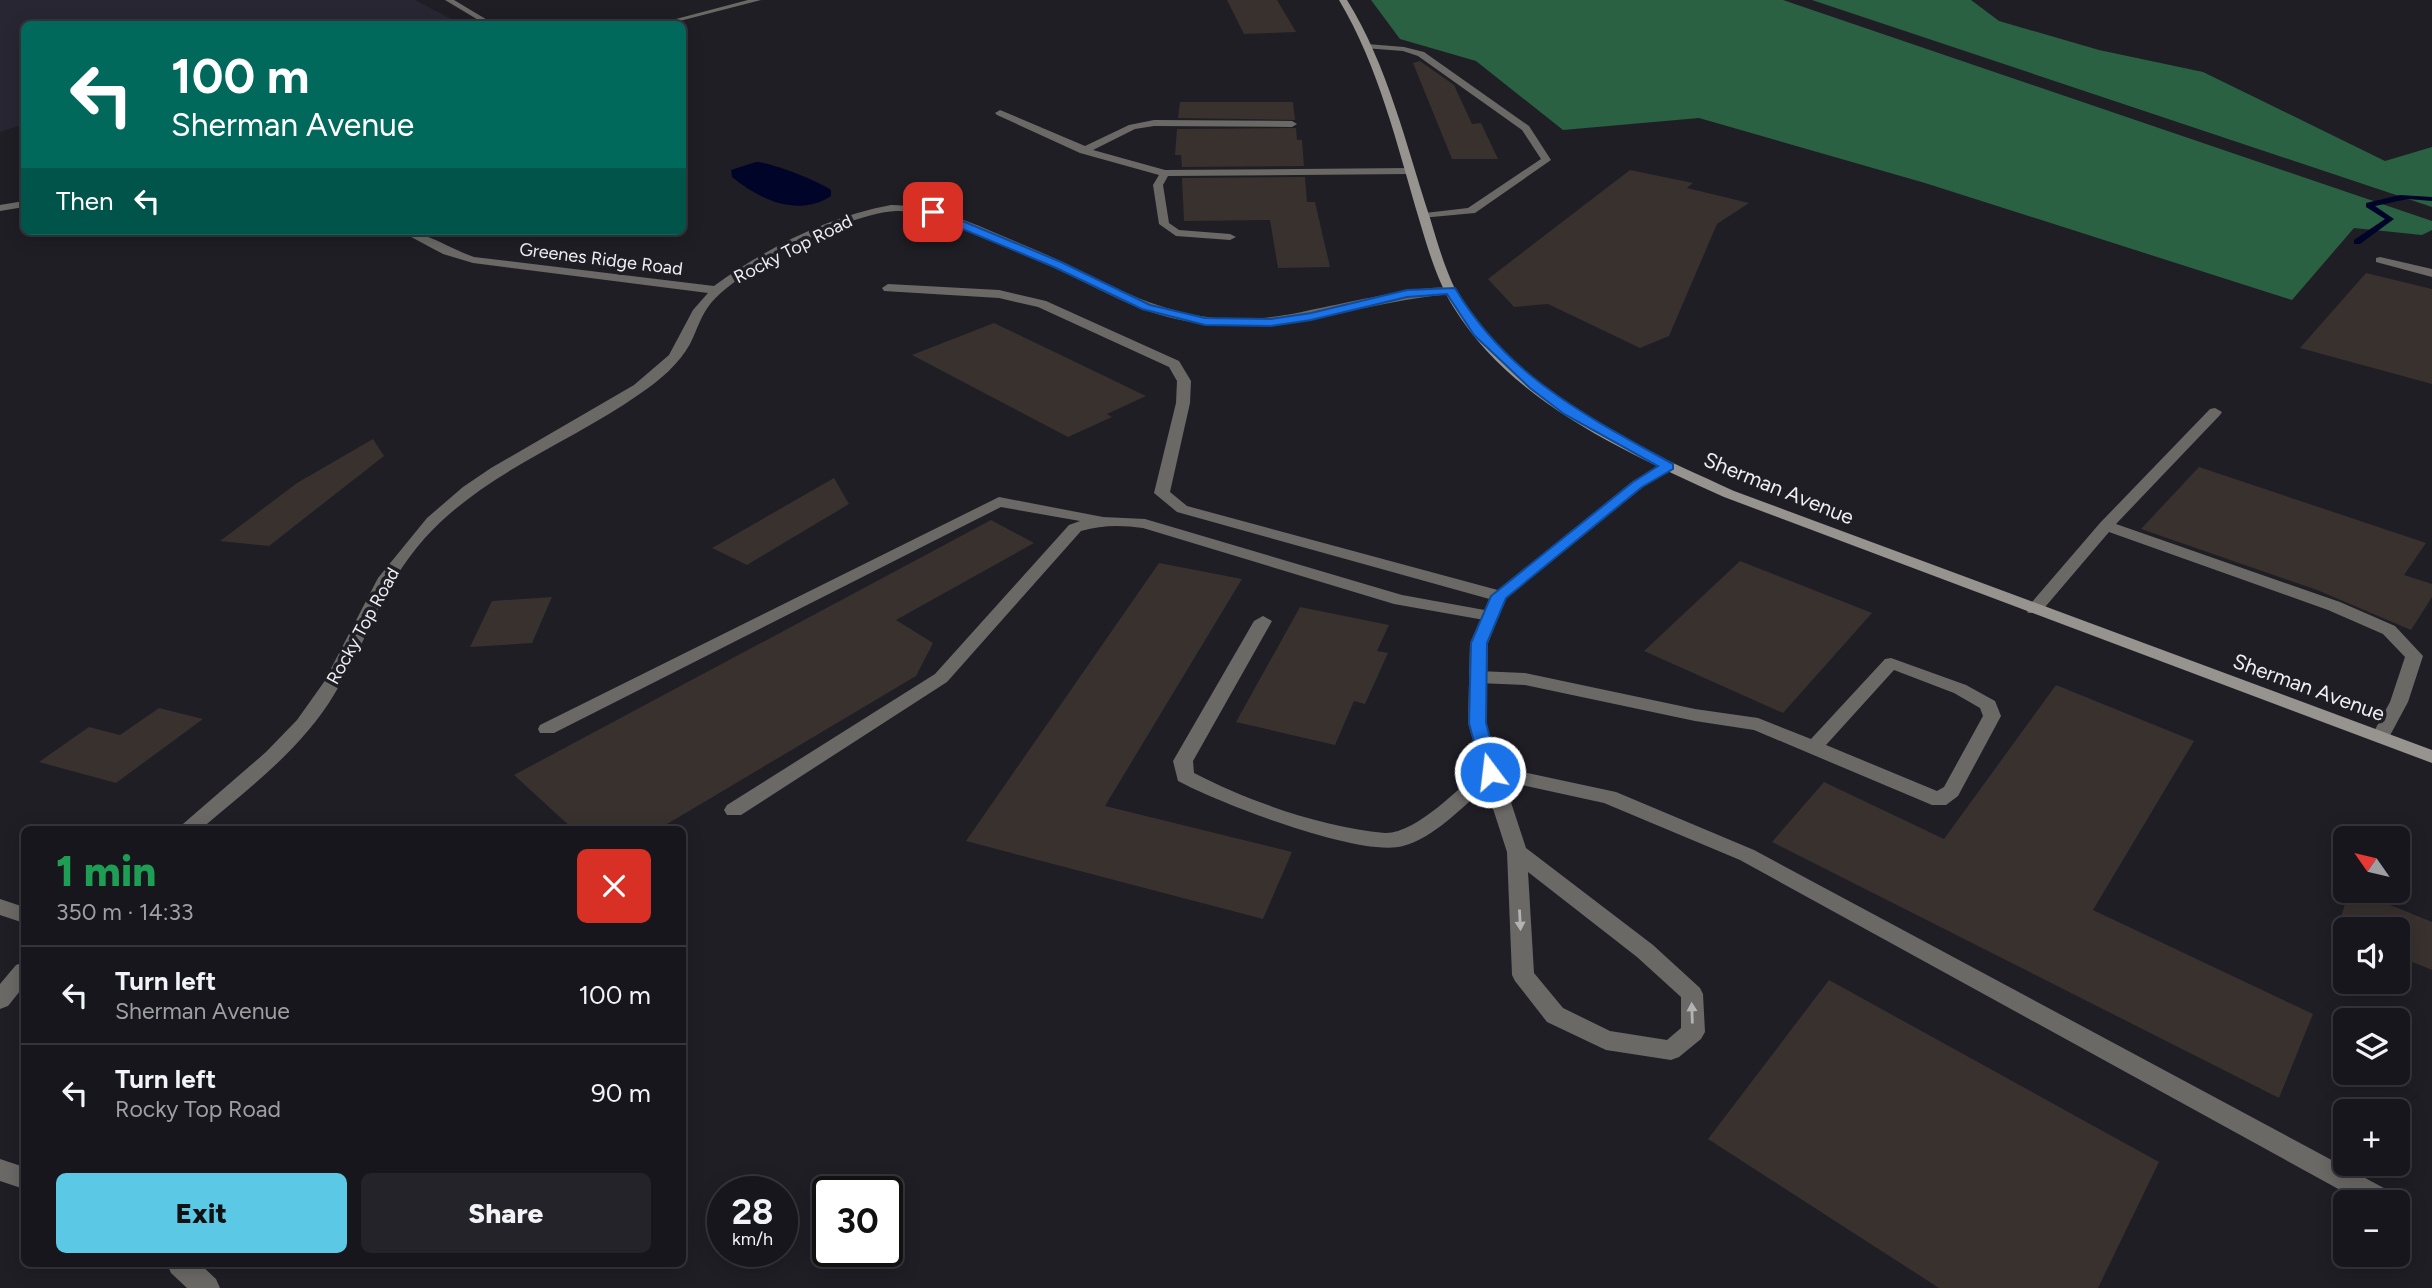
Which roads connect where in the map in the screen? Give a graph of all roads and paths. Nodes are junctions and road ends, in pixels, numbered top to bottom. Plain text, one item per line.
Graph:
1 (449, 0) edge
2 (757, 0) edge
3 (1343, 0) edge
4 (485, 21) edge
5 (673, 21) edge
6 (1367, 46) junction
7 (1000, 113) dead end
8 (1292, 124) dead end
9 (1083, 151) junction
10 (1409, 171) junction
11 (1165, 173) junction
12 (21, 204) edge
13 (0, 208) edge
14 (1425, 216) junction
15 (413, 235) edge
16 (1230, 237) dead end
17 (2380, 260) dead end
18 (2432, 273) edge
19 (888, 288) dead end
20 (715, 290) junction
21 (1451, 290) junction
22 (2215, 412) dead end
23 (1668, 466) junction
24 (1098, 520) junction
25 (2106, 526) junction
26 (1499, 596) junction
27 (2034, 609) junction
28 (1490, 616) junction
29 (1263, 621) dead end
30 (1478, 677) junction
31 (547, 729) dead end
32 (2380, 737) junction
33 (1814, 747) junction
34 (2432, 757) edge
35 (1490, 772) junction
36 (734, 810) dead end
37 (191, 826) edge
38 (1517, 852) junction
39 (0, 906) edge
40 (21, 914) edge
41 (21, 975) edge
42 (0, 1000) edge
43 (0, 1170) edge
44 (21, 1177) edge
45 (2364, 1190) edge
46 (184, 1267) edge
47 (206, 1288) edge

1 - 4 street
2 - 5 street
3 - 6 main road, Sherman Avenue
6 - 10 main road, Sherman Avenue
6 - 14 street
7 - 9 street
8 - 9 street
9 - 11 street
10 - 11 street
10 - 14 main road, Sherman Avenue
11 - 16 street
12 - 13 street
14 - 21 main road, Sherman Avenue
15 - 20 street, Greenes Ridge Road
17 - 18 street
19 - 26 street
20 - 21 street, Rocky Top Road
20 - 37 street, Rocky Top Road
21 - 23 main road, Sherman Avenue
22 - 25 street
23 - 26 street
23 - 27 main road, Sherman Avenue
24 - 28 street
24 - 31 street
24 - 36 street
25 - 27 street
25 - 32 street
26 - 28 street
27 - 32 main road, Sherman Avenue
28 - 30 street
29 - 35 street
30 - 33 street
30 - 35 street
32 - 34 main road, Sherman Avenue
33 - 33 street
35 - 38 street
35 - 45 street
38 -> 38 street
39 - 40 street
41 - 42 street
43 - 44 street
46 - 47 street

